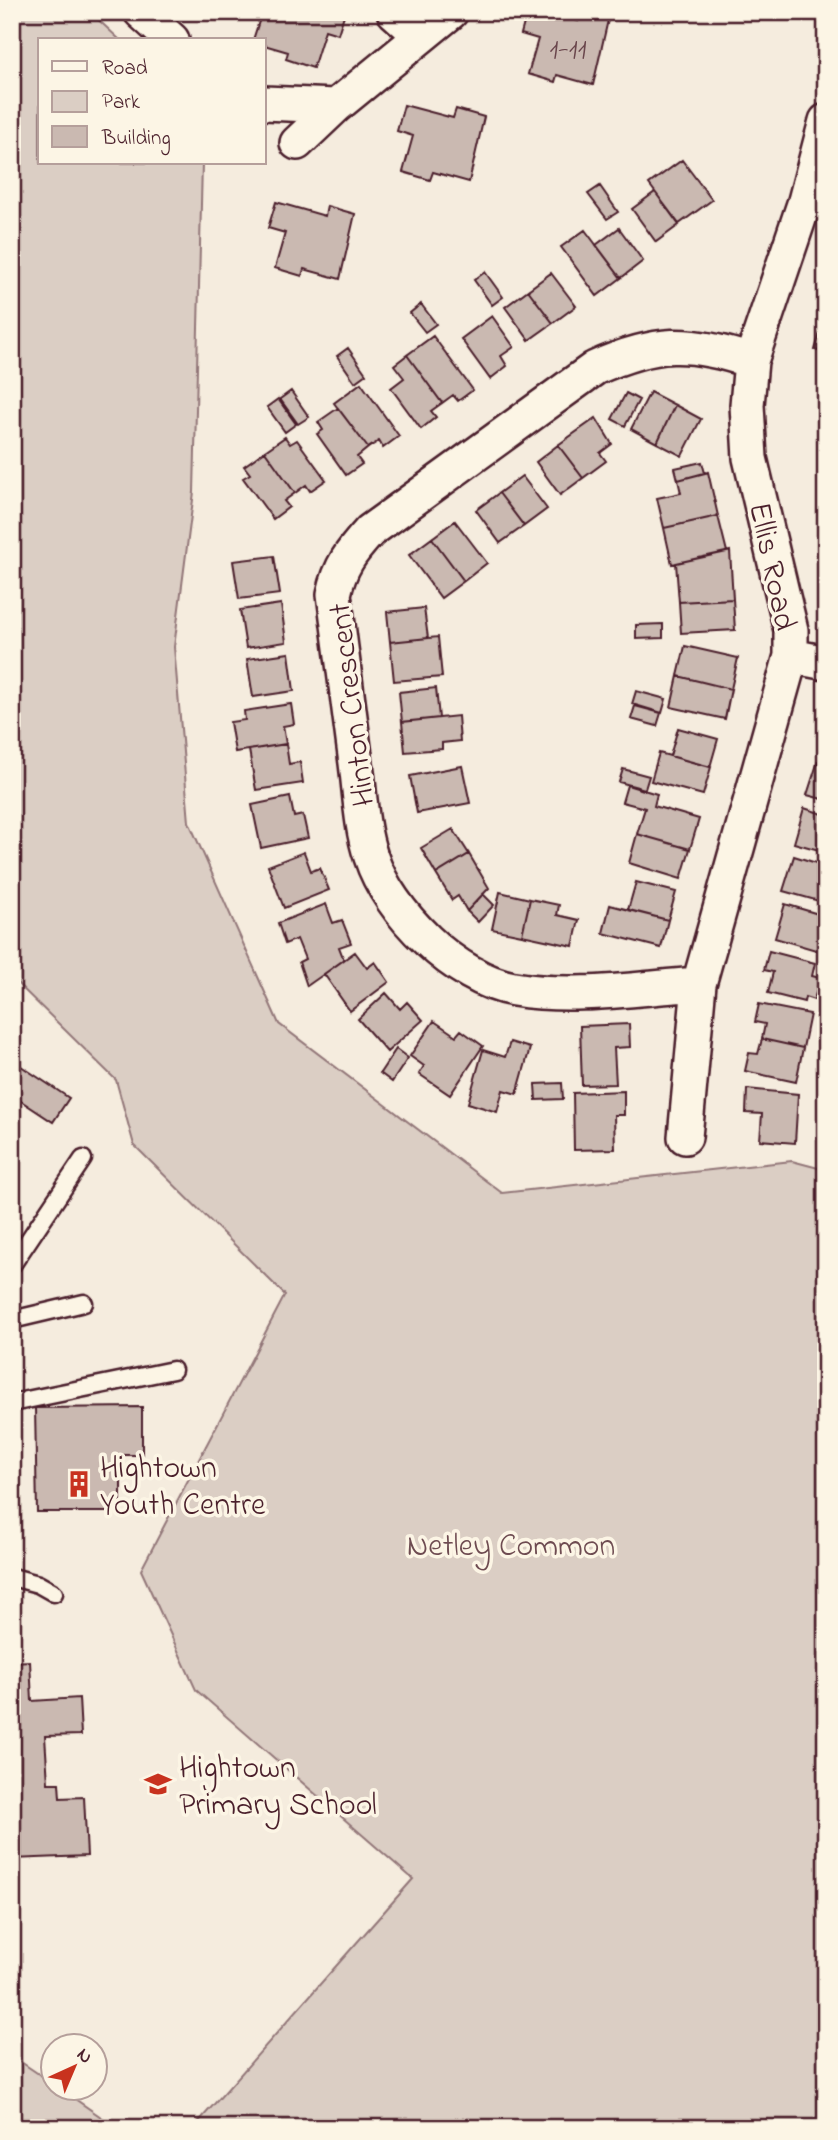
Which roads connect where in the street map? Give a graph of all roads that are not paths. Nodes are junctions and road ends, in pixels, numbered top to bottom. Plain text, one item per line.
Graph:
1 (141, 12) edge
2 (394, 12) edge
3 (451, 12) edge
4 (421, 36) junction
5 (170, 38) edge
6 (266, 103) edge
7 (336, 106) junction
8 (826, 121) edge
9 (297, 143) dead end
10 (816, 204) edge
11 (751, 360) junction
12 (791, 656) junction
13 (826, 663) edge
14 (699, 984) junction
15 (685, 1137) dead end
16 (83, 1159) dead end
17 (12, 1265) edge
18 (83, 1303) dead end
19 (12, 1320) edge
20 (173, 1370) dead end
21 (12, 1403) edge
22 (12, 1577) edge
23 (54, 1593) dead end

1 - 5 street
2 - 4 street
3 - 4 street
4 - 7 street
6 - 7 street
7 - 9 street
8 - 10 street, Ellis Road
10 - 11 street, Ellis Road
11 - 12 street, Ellis Road
11 - 14 street, Hinton Crescent
12 - 13 street
12 - 14 street, Ellis Road
14 - 15 street, Ellis Road
16 - 17 lane
18 - 19 lane
20 - 21 lane
22 - 23 lane

